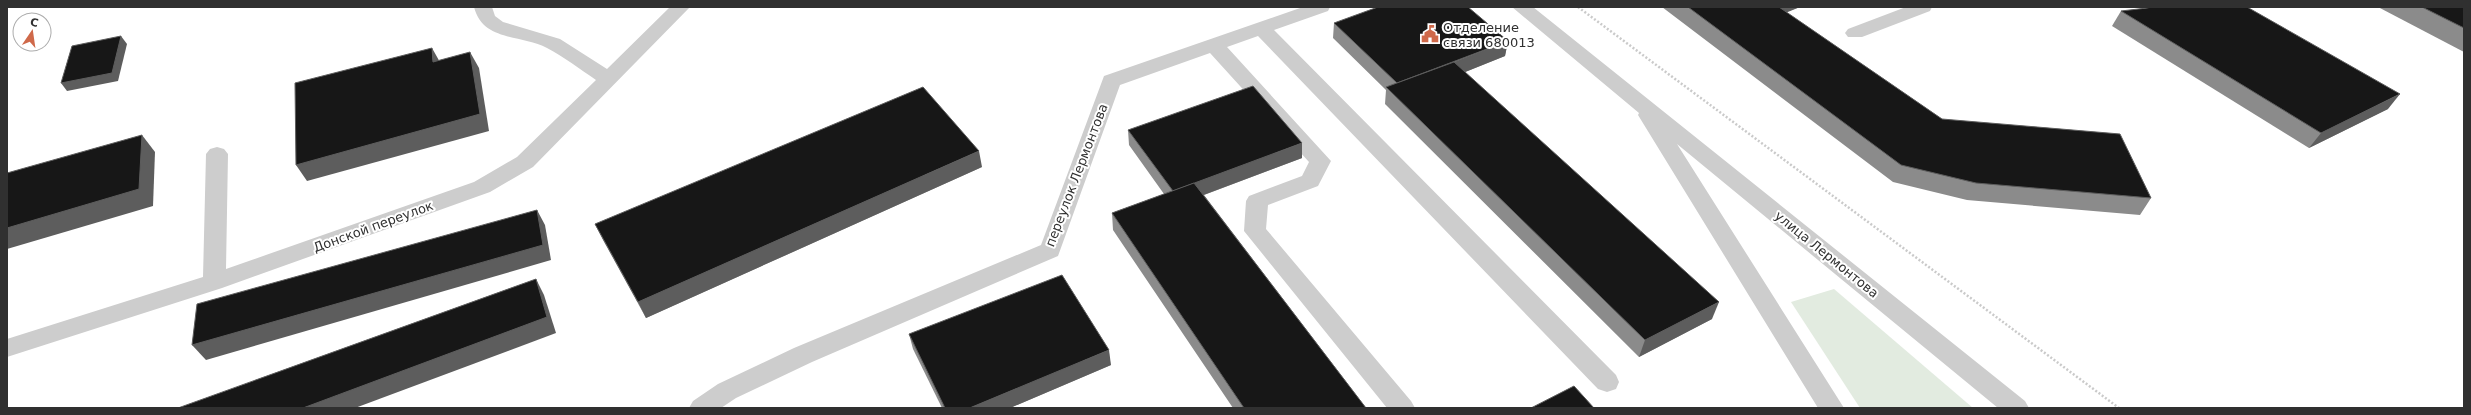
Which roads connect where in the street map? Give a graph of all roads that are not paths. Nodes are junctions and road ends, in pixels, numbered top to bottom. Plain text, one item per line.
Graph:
1 (483, 7) edge
2 (681, 7) edge
3 (1321, 7) edge
4 (1521, 7) edge
5 (1923, 7) edge
6 (1261, 28) junction
7 (1855, 33) dead end
8 (1214, 45) junction
9 (609, 79) junction
10 (1638, 100) junction
11 (217, 154) dead end
12 (214, 282) junction
13 (7, 348) edge
14 (1607, 382) dead end
15 (702, 408) edge
16 (1402, 408) edge
17 (1831, 408) edge
18 (2016, 408) edge

1 - 9 street
2 - 9 street, Донской переулок
3 - 6 street, переулок Лермонтова
4 - 10 street, улица Лермонтова
5 - 7 street
6 - 8 street, переулок Лермонтова
6 - 14 street
8 - 15 street, переулок Лермонтова
8 - 16 street
9 - 12 street, Донской переулок
10 - 17 street, улица Лермонтова
10 - 18 street, улица Лермонтова
11 - 12 street
12 - 13 street, Донской переулок

